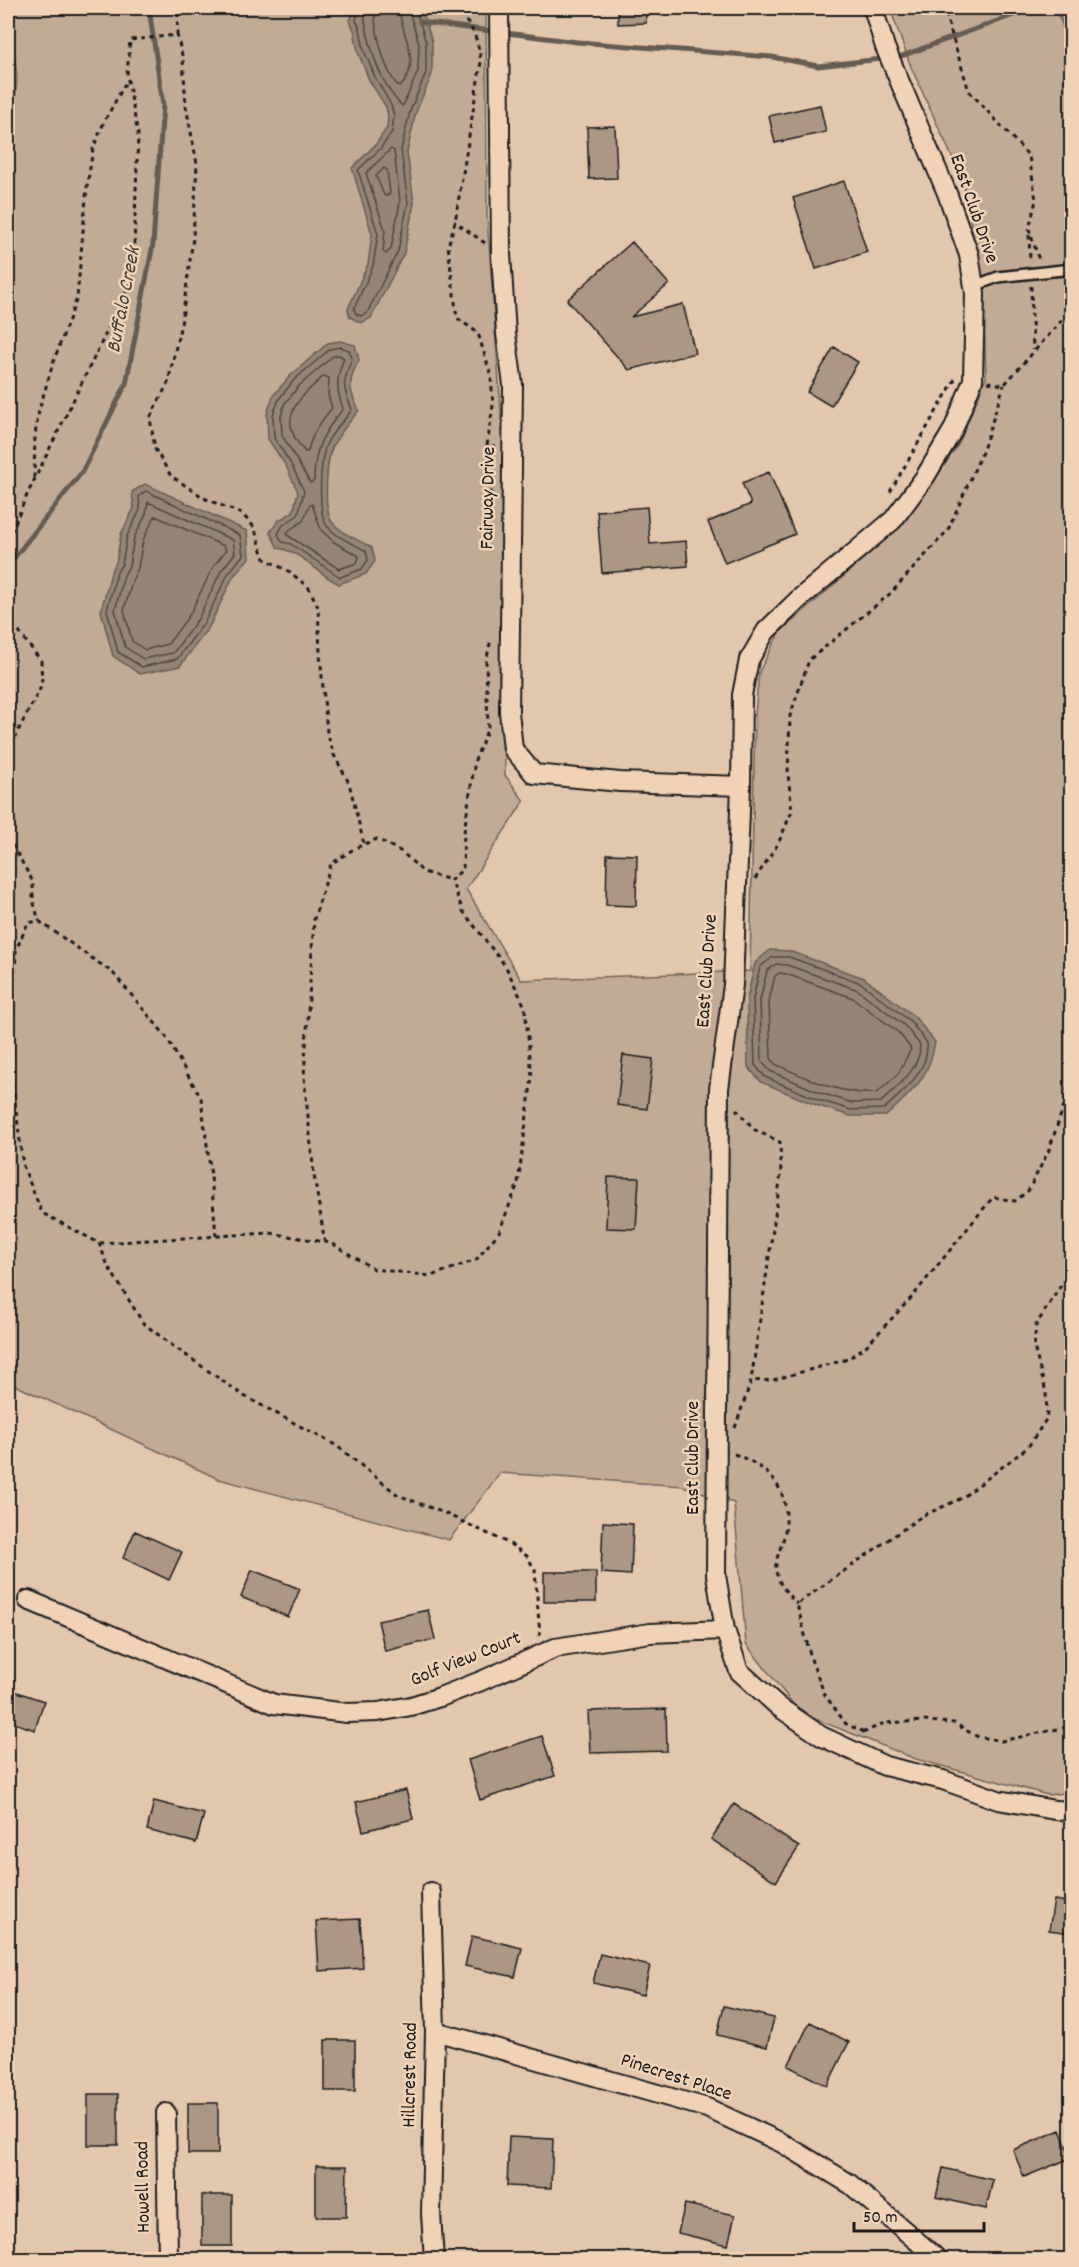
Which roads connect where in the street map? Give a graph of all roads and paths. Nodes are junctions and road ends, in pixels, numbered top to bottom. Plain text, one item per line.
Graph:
1 (453, 8) edge
2 (499, 8) edge
3 (873, 8) edge
4 (938, 8) edge
5 (178, 9) edge
6 (177, 35) junction
7 (128, 79) junction
8 (455, 222) junction
9 (1029, 229) junction
10 (501, 254) junction
11 (1071, 269) edge
12 (1050, 271) junction
13 (1030, 273) junction
14 (1069, 282) dead end
15 (974, 286) junction
16 (1033, 350) dead end
17 (1004, 385) dead end
18 (513, 444) junction
19 (487, 446) junction
20 (34, 480) junction
21 (494, 514) dead end
22 (8, 540) edge
23 (8, 620) edge
24 (491, 628) dead end
25 (8, 750) edge
26 (741, 786) junction
27 (8, 837) edge
28 (363, 844) junction
29 (451, 880) junction
30 (754, 881) dead end
31 (39, 921) junction
32 (8, 945) edge
33 (16, 962) junction
34 (1071, 1049) edge
35 (719, 1089) junction
36 (216, 1236) junction
37 (99, 1243) junction
38 (325, 1243) junction
39 (1071, 1268) edge
40 (751, 1381) junction
41 (734, 1432) dead end
42 (717, 1449) junction
43 (28, 1600) dead end
44 (797, 1604) junction
45 (725, 1630) junction
46 (541, 1654) junction
47 (1071, 1726) edge
48 (864, 1732) junction
49 (846, 1747) junction
50 (1071, 1811) edge
51 (431, 1892) dead end
52 (435, 2031) junction
53 (166, 2113) dead end
54 (168, 2259) edge
55 (434, 2259) edge
56 (939, 2259) edge

1 - 8 path
2 - 10 street, Fairway Drive
3 - 15 street, East Club Drive
4 - 9 path
5 - 6 path
6 - 7 path
6 - 28 path
7 - 20 path
7 - 20 path
8 - 10 path
8 - 19 path
9 - 12 path
9 - 13 path
10 - 18 street, Fairway Drive
11 - 12 lane
12 - 13 lane
12 - 14 path
13 - 15 lane
13 - 16 path
15 - 26 street, East Club Drive
17 - 30 path
18 - 19 path
18 - 26 street, Fairway Drive
19 - 21 path
20 - 22 path
23 - 25 path
24 - 29 path
26 - 35 street, East Club Drive
27 - 31 path
28 - 29 path
28 - 38 path
29 - 38 path
31 - 33 path
31 - 36 path
32 - 33 path
33 - 37 path
34 - 40 path
35 - 40 path
35 - 42 street, East Club Drive
36 - 37 path
36 - 38 path
37 - 46 path
39 - 44 path
40 - 41 path
42 - 44 path
42 - 45 street, East Club Drive
43 - 46 street, Golf View Court
44 - 48 path
45 - 46 street, Golf View Court
45 - 49 street, East Club Drive
47 - 48 path
48 - 49 path
49 - 50 street, East Club Drive
51 - 52 street, Hillcrest Road
52 - 55 street, Hillcrest Road
52 - 56 street, Pinecrest Place
53 - 54 street, Howell Road

